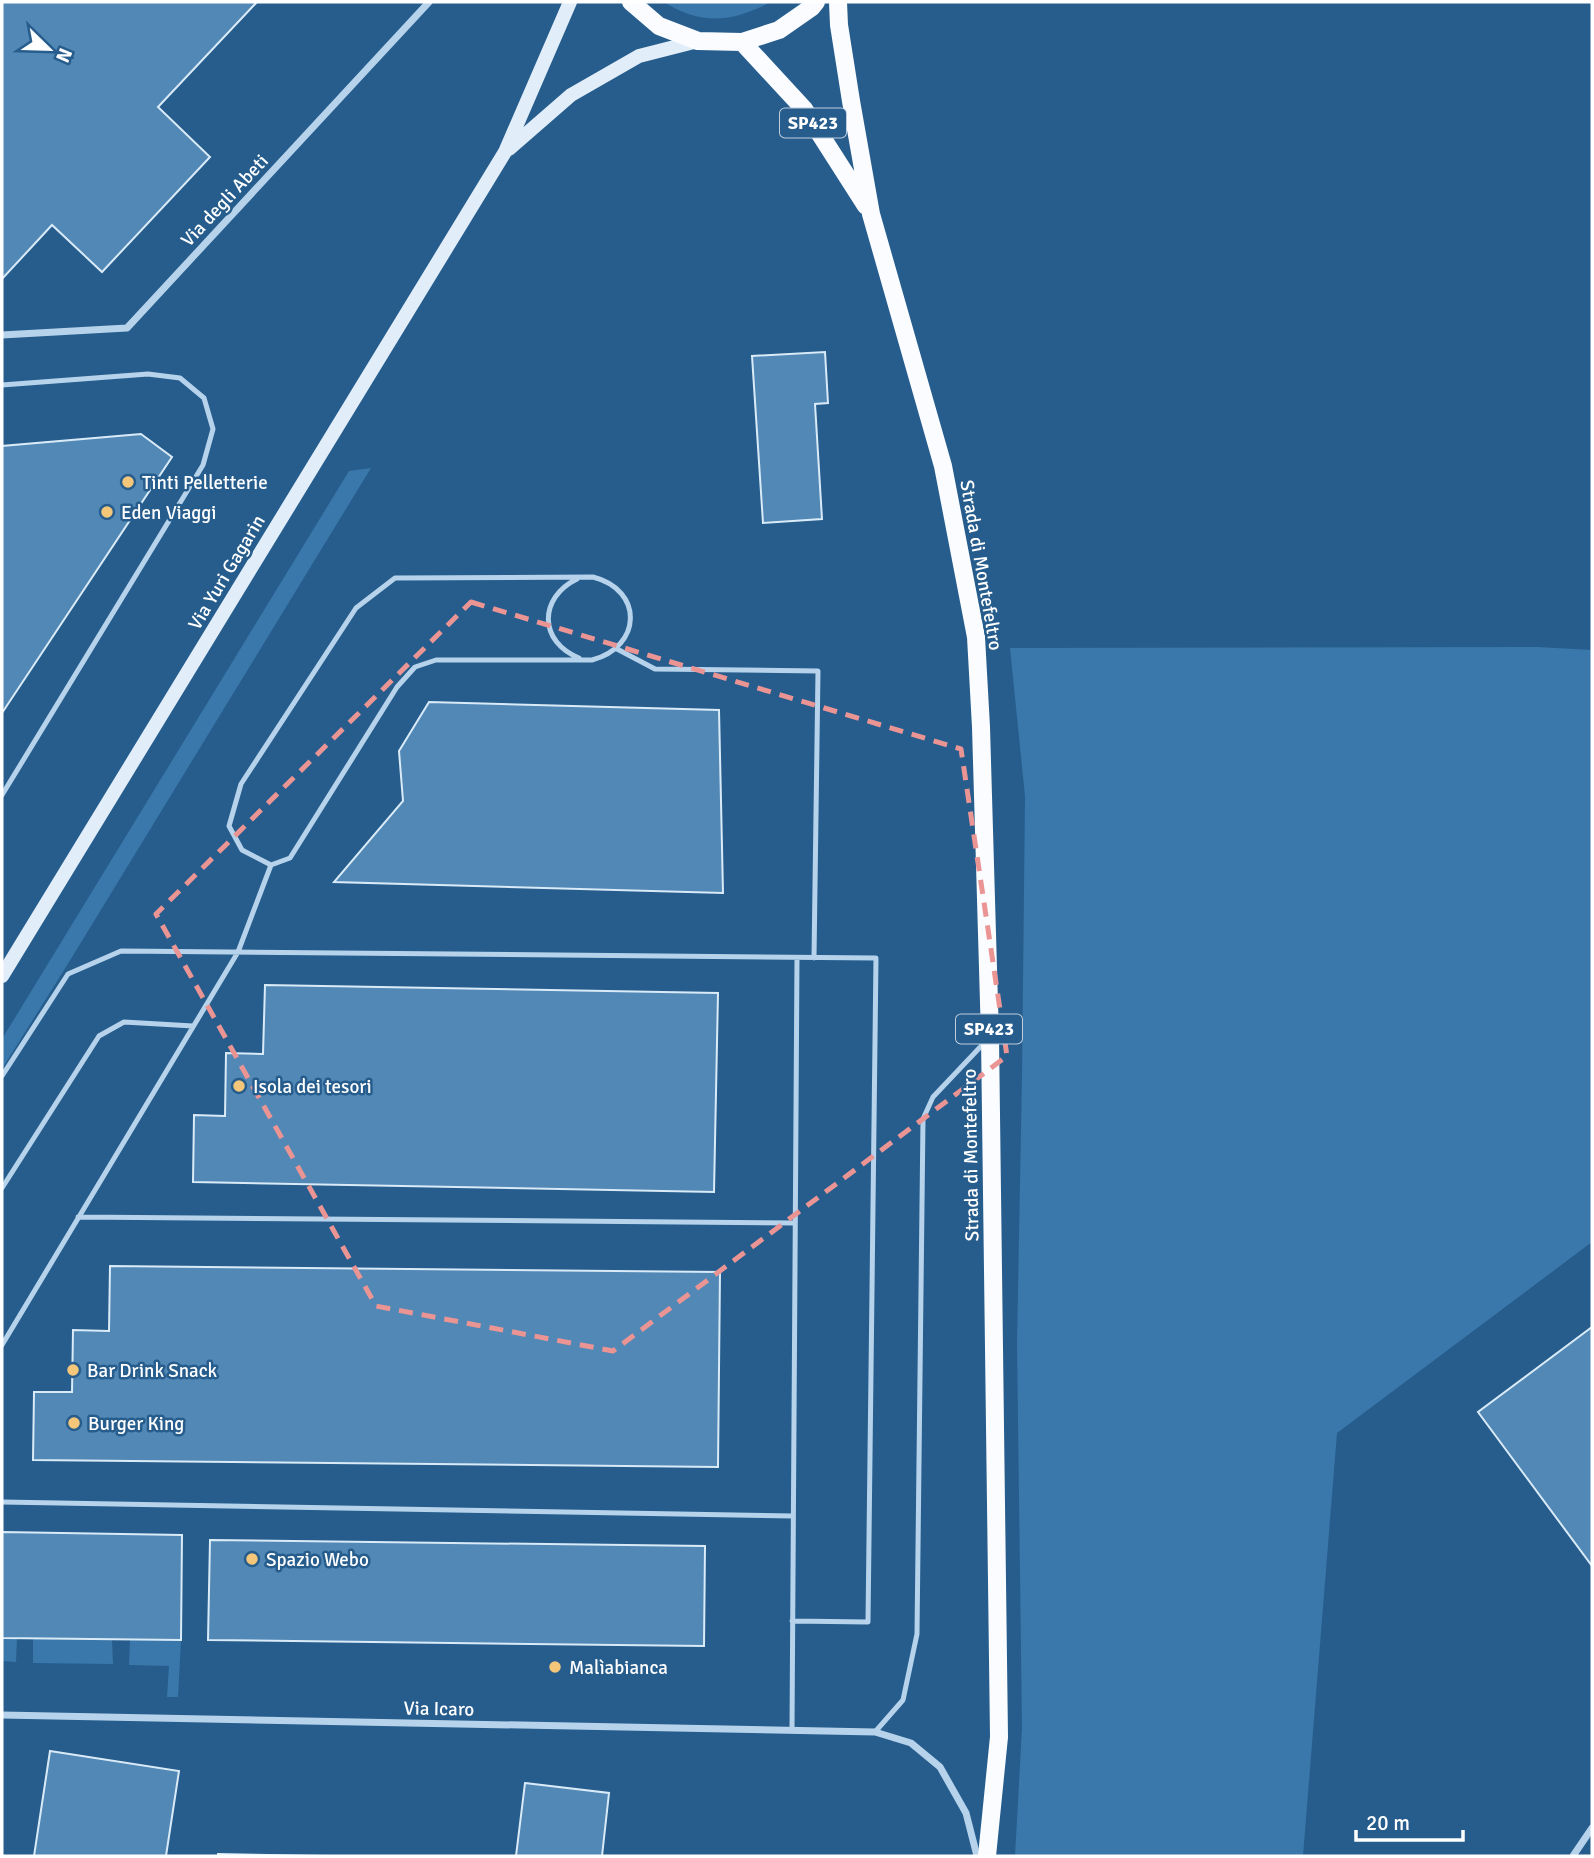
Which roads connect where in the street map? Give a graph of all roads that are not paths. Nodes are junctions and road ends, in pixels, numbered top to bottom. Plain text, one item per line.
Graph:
1 (429, 2) edge
2 (570, 2) edge
3 (631, 2) edge
4 (816, 2) edge
5 (838, 2) edge
6 (698, 41) junction
7 (741, 42) junction
8 (505, 152) junction
9 (871, 214) junction
10 (2, 335) edge
11 (2, 385) edge
12 (593, 578) junction
13 (617, 649) junction
14 (592, 660) junction
15 (2, 795) edge
16 (271, 864) junction
17 (238, 952) junction
18 (797, 958) junction
19 (814, 958) junction
20 (2, 976) edge
21 (193, 1026) junction
22 (990, 1037) junction
23 (2, 1076) edge
24 (2, 1188) edge
25 (78, 1217) junction
26 (795, 1223) junction
27 (2, 1345) edge
28 (2, 1502) edge
29 (793, 1516) junction
30 (792, 1621) junction
31 (2, 1715) edge
32 (792, 1730) junction
33 (875, 1732) junction
34 (1592, 1828) edge
35 (977, 1856) edge
36 (987, 1856) edge
37 (1573, 1856) edge

1 - 10 street, Via degli Abeti
2 - 8 main road, Via Yuri Gagarin
3 - 6 main road
4 - 7 main road
5 - 9 main road, Strada di Montefeltro / SP423
6 - 7 main road
6 - 8 main road, Via Yuri Gagarin
7 - 9 main road, Strada di Montefeltro / SP423
8 - 20 main road, Via Yuri Gagarin
9 - 22 main road, Strada di Montefeltro / SP423
11 - 15 lane
12 - 13 lane
12 - 14 lane
12 - 16 lane
13 - 14 lane
13 - 19 lane
14 - 16 lane
16 - 17 lane
17 - 18 lane
17 - 21 lane
17 - 23 lane
18 - 19 lane
18 - 26 lane
19 - 30 lane
21 - 24 lane
21 - 25 lane
22 - 33 lane
22 - 36 main road, Strada di Montefeltro / SP423
25 - 26 lane
25 - 27 lane
26 - 29 lane
28 - 29 lane
29 - 30 lane
30 - 32 lane
31 - 32 street, Via Icaro
32 - 33 street, Via Icaro
33 - 35 street, Via Icaro
34 - 37 street

